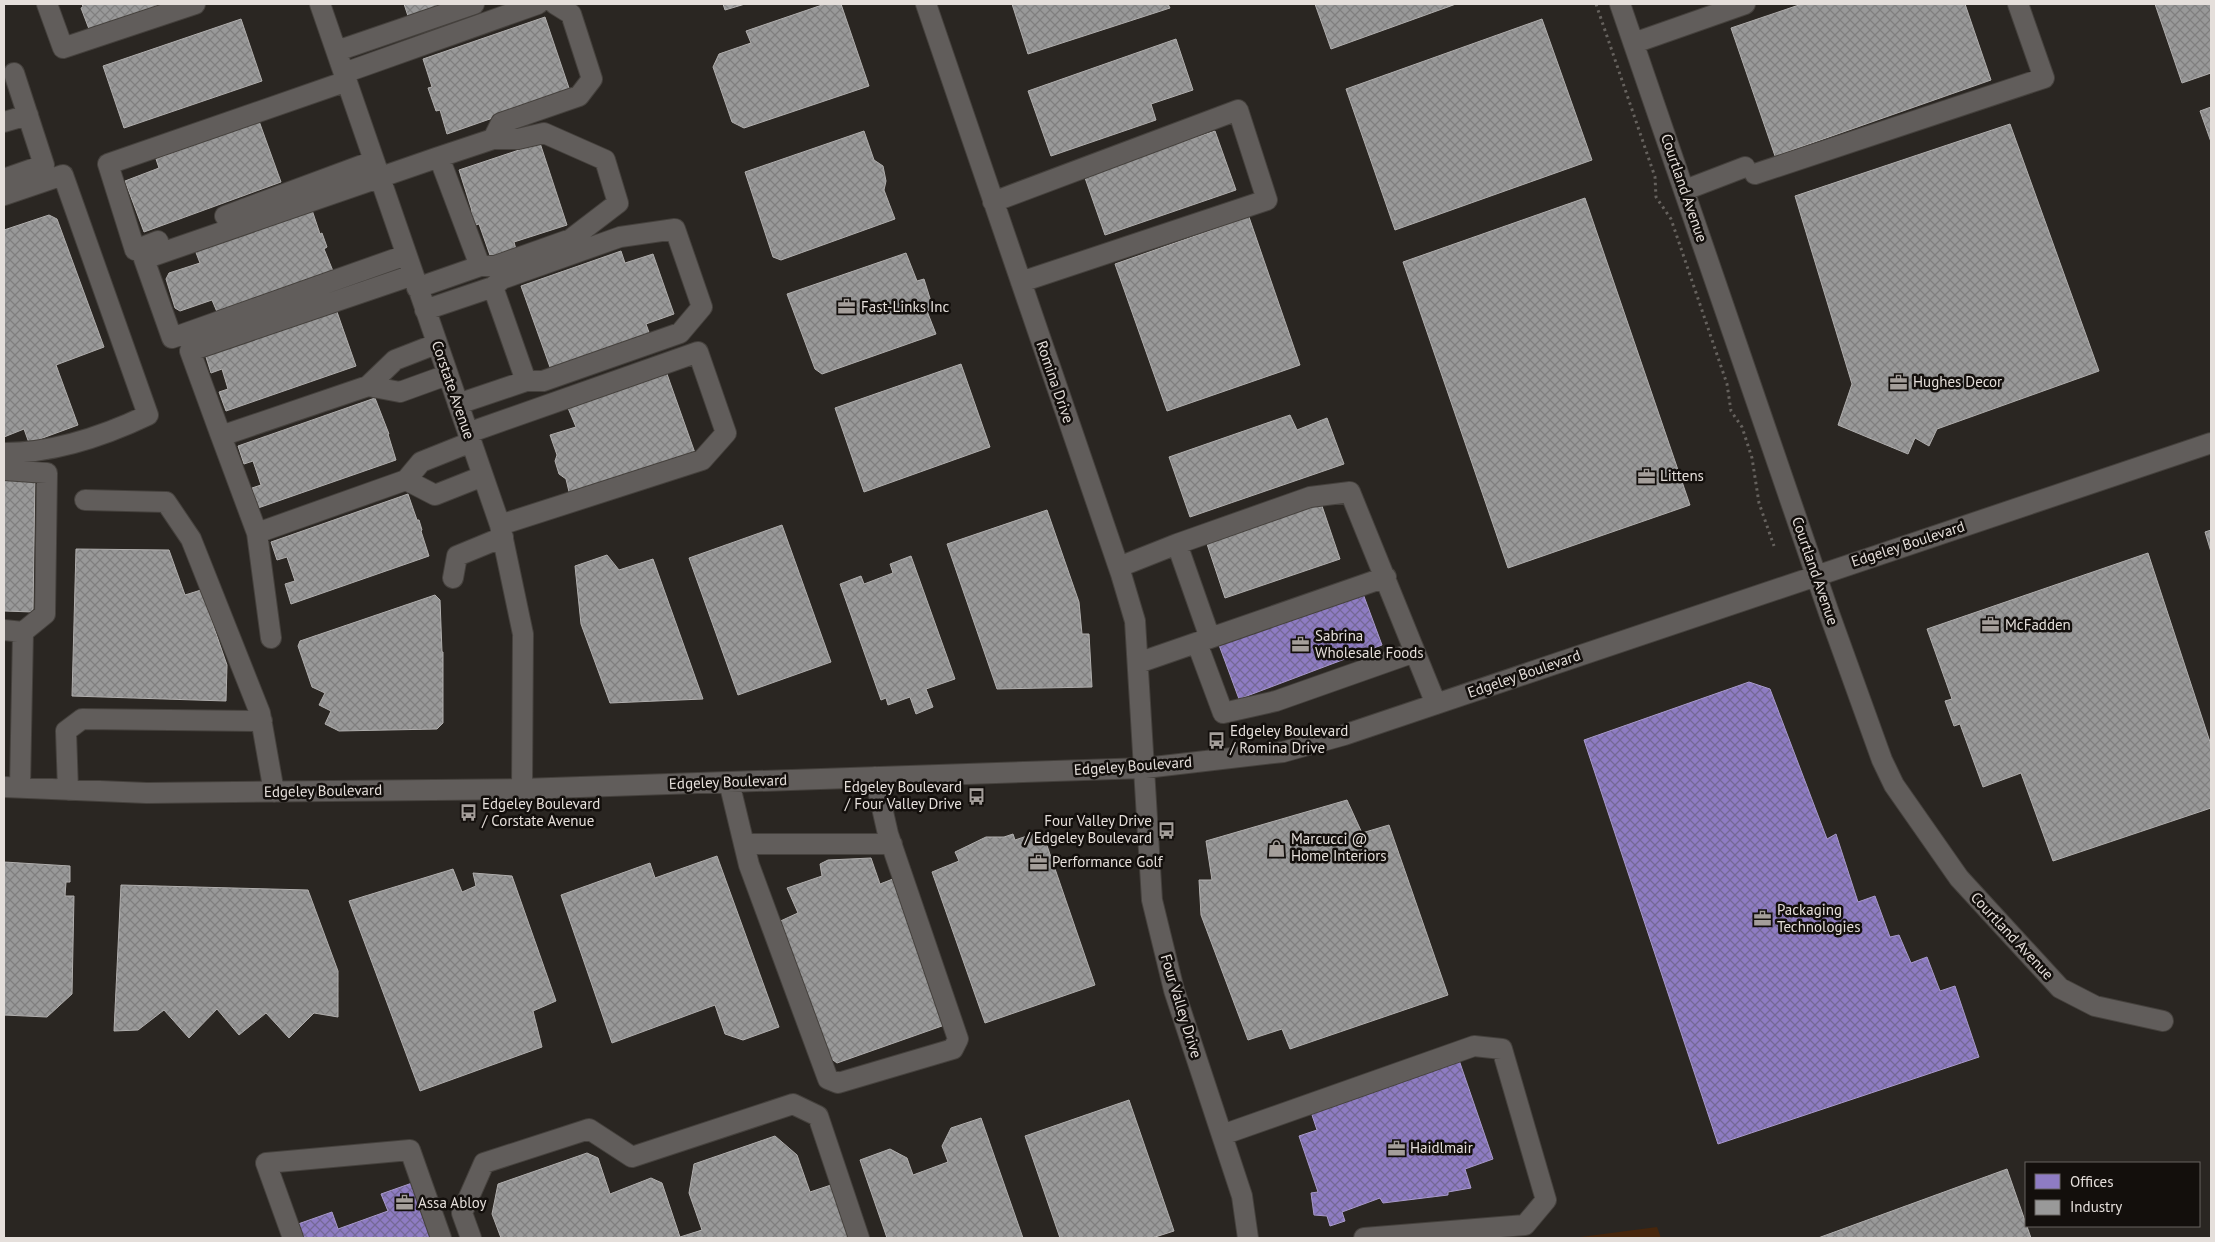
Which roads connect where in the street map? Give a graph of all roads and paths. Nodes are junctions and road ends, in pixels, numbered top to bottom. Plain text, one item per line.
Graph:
1 (47, 4) edge
2 (196, 4) edge
3 (320, 4) edge
4 (474, 4) edge
5 (538, 4) edge
6 (555, 4) edge
7 (926, 4) edge
8 (1596, 4) edge
9 (1620, 4) edge
10 (1745, 4) edge
11 (2018, 4) edge
12 (1634, 43) junction
13 (336, 51) junction
14 (14, 74) dead end
15 (345, 77) junction
16 (28, 115) junction
17 (4, 122) edge
18 (493, 139) junction
19 (439, 157) junction
20 (376, 170) junction
21 (4, 179) edge
22 (1684, 190) junction
23 (4, 195) edge
24 (994, 202) junction
25 (406, 255) junction
26 (480, 266) junction
27 (415, 281) junction
28 (1021, 282) junction
29 (493, 288) junction
30 (425, 310) junction
31 (436, 344) junction
32 (447, 375) junction
33 (526, 381) junction
34 (368, 386) junction
35 (458, 404) junction
36 (221, 436) junction
37 (470, 438) junction
38 (2211, 443) edge
39 (4, 452) edge
40 (4, 470) edge
41 (483, 476) junction
42 (406, 480) junction
43 (85, 500) dead end
44 (502, 531) junction
45 (257, 533) junction
46 (1178, 544) junction
47 (1774, 546) dead end
48 (1119, 568) junction
49 (1816, 575) junction
50 (1386, 577) junction
51 (453, 578) dead end
52 (13, 631) edge
53 (271, 638) dead end
54 (1203, 641) junction
55 (1415, 652) junction
56 (1138, 663) junction
57 (1436, 704) junction
58 (262, 721) junction
59 (1145, 768) junction
60 (874, 777) junction
61 (729, 782) junction
62 (12, 788) edge
63 (522, 789) junction
64 (68, 790) junction
65 (274, 792) junction
66 (744, 844) junction
67 (892, 844) junction
68 (2163, 1021) dead end
69 (1222, 1135) junction
70 (293, 1238) edge
71 (441, 1238) edge
72 (470, 1238) edge
73 (859, 1238) edge
74 (1248, 1238) edge
75 (1364, 1238) edge

1 - 2 street
3 - 13 street, Corstate Avenue
4 - 13 street
5 - 15 street
6 - 18 street
7 - 24 street, Romina Drive
8 - 47 path
9 - 12 street, Courtland Avenue
10 - 12 street
11 - 22 street
12 - 22 street, Courtland Avenue
13 - 15 street, Corstate Avenue
14 - 16 street
15 - 20 street, Corstate Avenue
15 - 20 street
16 - 17 street
16 - 21 street
18 - 19 street
18 - 26 street
19 - 20 street
19 - 26 street
20 - 25 street, Corstate Avenue
20 - 25 street
22 - 49 street, Courtland Avenue
23 - 39 street
24 - 28 street, Romina Drive
24 - 28 street
25 - 27 street, Corstate Avenue
26 - 27 street
27 - 30 street, Corstate Avenue
27 - 36 street
28 - 48 street, Romina Drive
29 - 30 street
29 - 33 street
29 - 33 street
30 - 31 street, Corstate Avenue
31 - 32 street, Corstate Avenue
31 - 34 street
32 - 34 street
32 - 35 street, Corstate Avenue
33 - 35 street
34 - 36 street
35 - 37 street, Corstate Avenue
36 - 45 street
37 - 41 street, Corstate Avenue
37 - 42 street
37 - 44 street
38 - 49 street, Edgeley Boulevard
40 - 52 street
41 - 42 street
41 - 44 street, Corstate Avenue
42 - 45 street
43 - 58 street
44 - 51 street
44 - 63 street, Corstate Avenue
45 - 53 street
46 - 48 street
46 - 50 street
46 - 54 street
48 - 56 street, Romina Drive
49 - 57 street, Edgeley Boulevard
49 - 68 street, Courtland Avenue
50 - 54 street
50 - 55 street
52 - 62 street
54 - 55 street
54 - 56 street
55 - 57 street
56 - 59 street, Romina Drive
57 - 59 street, Edgeley Boulevard
58 - 64 street
58 - 65 street
59 - 60 street, Edgeley Boulevard
59 - 69 street, Four Valley Drive
60 - 61 street, Edgeley Boulevard
60 - 67 street
61 - 63 street, Edgeley Boulevard
61 - 66 street
62 - 64 street, Edgeley Boulevard
63 - 65 street, Edgeley Boulevard
64 - 65 street, Edgeley Boulevard
66 - 67 street
66 - 67 street
69 - 74 street, Four Valley Drive
69 - 75 street
70 - 71 street
72 - 73 street

